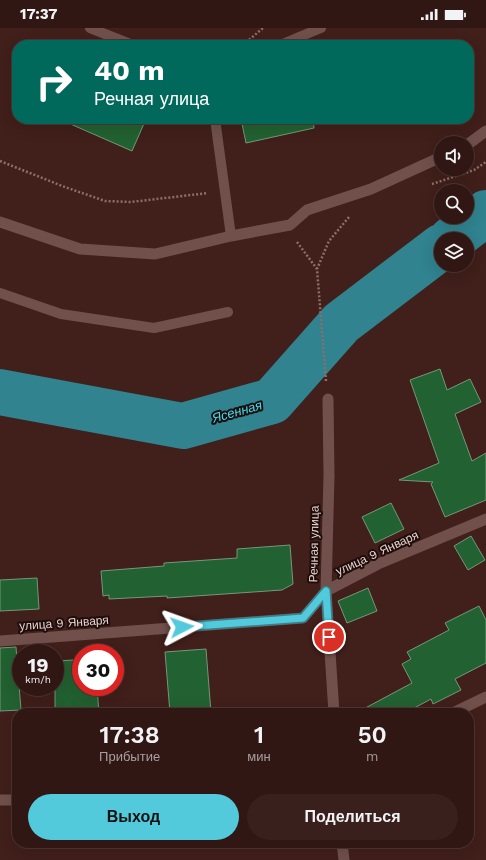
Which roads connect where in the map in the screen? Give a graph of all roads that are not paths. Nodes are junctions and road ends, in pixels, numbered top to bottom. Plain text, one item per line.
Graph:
1 (90, 28) edge
2 (321, 28) edge
3 (120, 40) edge
4 (292, 40) edge
5 (216, 124) edge
6 (486, 131) edge
7 (474, 139) edge
8 (434, 160) edge
9 (0, 222) edge
10 (231, 236) junction
11 (0, 293) edge
12 (228, 312) dead end
13 (328, 399) dead end
14 (486, 519) edge
15 (326, 591) junction
16 (0, 641) edge
17 (486, 697) edge
18 (334, 708) edge
19 (463, 708) edge
20 (0, 800) edge
21 (12, 800) edge
22 (343, 848) edge
23 (344, 860) edge

1 - 3 lane
2 - 4 lane
5 - 10 lane
6 - 7 street
8 - 10 street
9 - 10 street
11 - 12 lane
13 - 15 street, Речная улица
14 - 15 street, улица 9 Января
15 - 16 street, улица 9 Января
15 - 18 street, Речная улица
17 - 19 street
20 - 21 street
22 - 23 street

